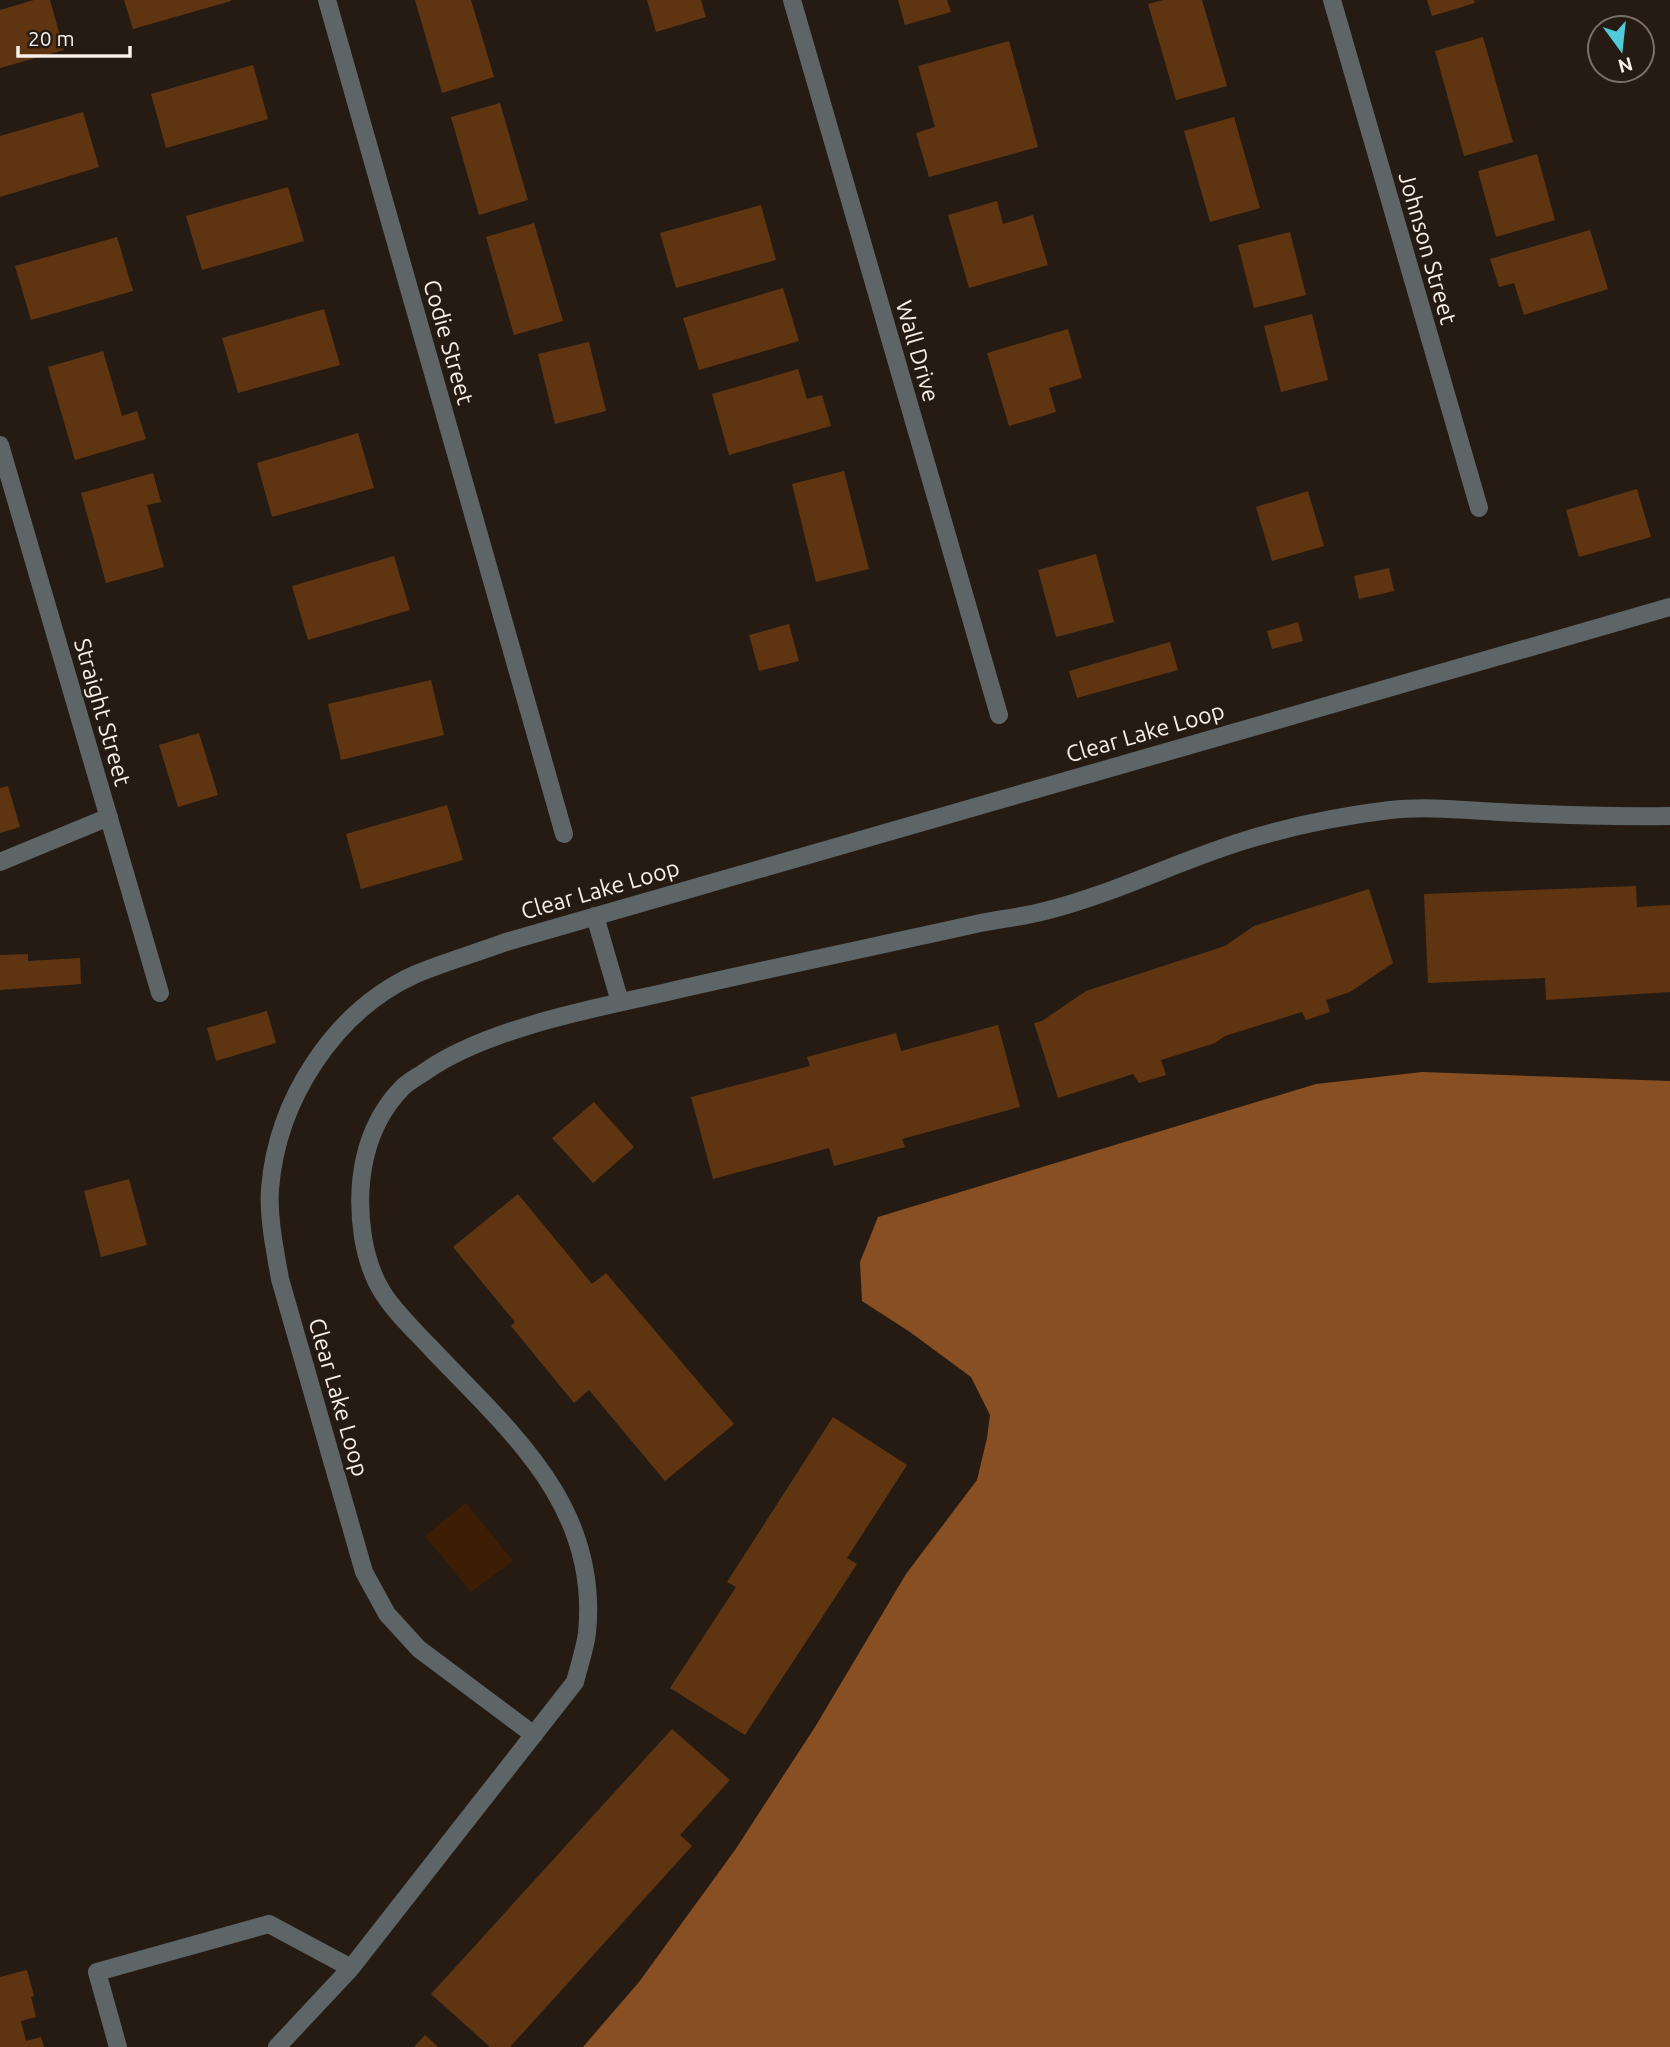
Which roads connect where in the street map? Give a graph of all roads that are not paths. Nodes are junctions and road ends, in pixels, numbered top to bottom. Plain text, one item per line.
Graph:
1 (327, 0) edge
2 (792, 0) edge
3 (1332, 0) edge
4 (0, 444) edge
5 (1479, 508) dead end
6 (1670, 607) edge
7 (999, 715) dead end
8 (1670, 816) edge
9 (109, 817) junction
10 (564, 834) dead end
11 (0, 862) edge
12 (595, 916) junction
13 (160, 993) dead end
14 (620, 1002) junction
15 (534, 1735) junction
16 (351, 1968) junction
17 (118, 2047) edge
18 (277, 2047) edge

1 - 10 street, Codie Street
2 - 7 street, Wall Drive
3 - 5 street, Johnson Street
4 - 9 street, Straight Street
6 - 12 street, Clear Lake Loop
8 - 14 street
9 - 11 street
9 - 13 street, Straight Street
12 - 14 street
12 - 15 street, Clear Lake Loop
14 - 15 street
15 - 16 street
16 - 17 street
16 - 18 street

